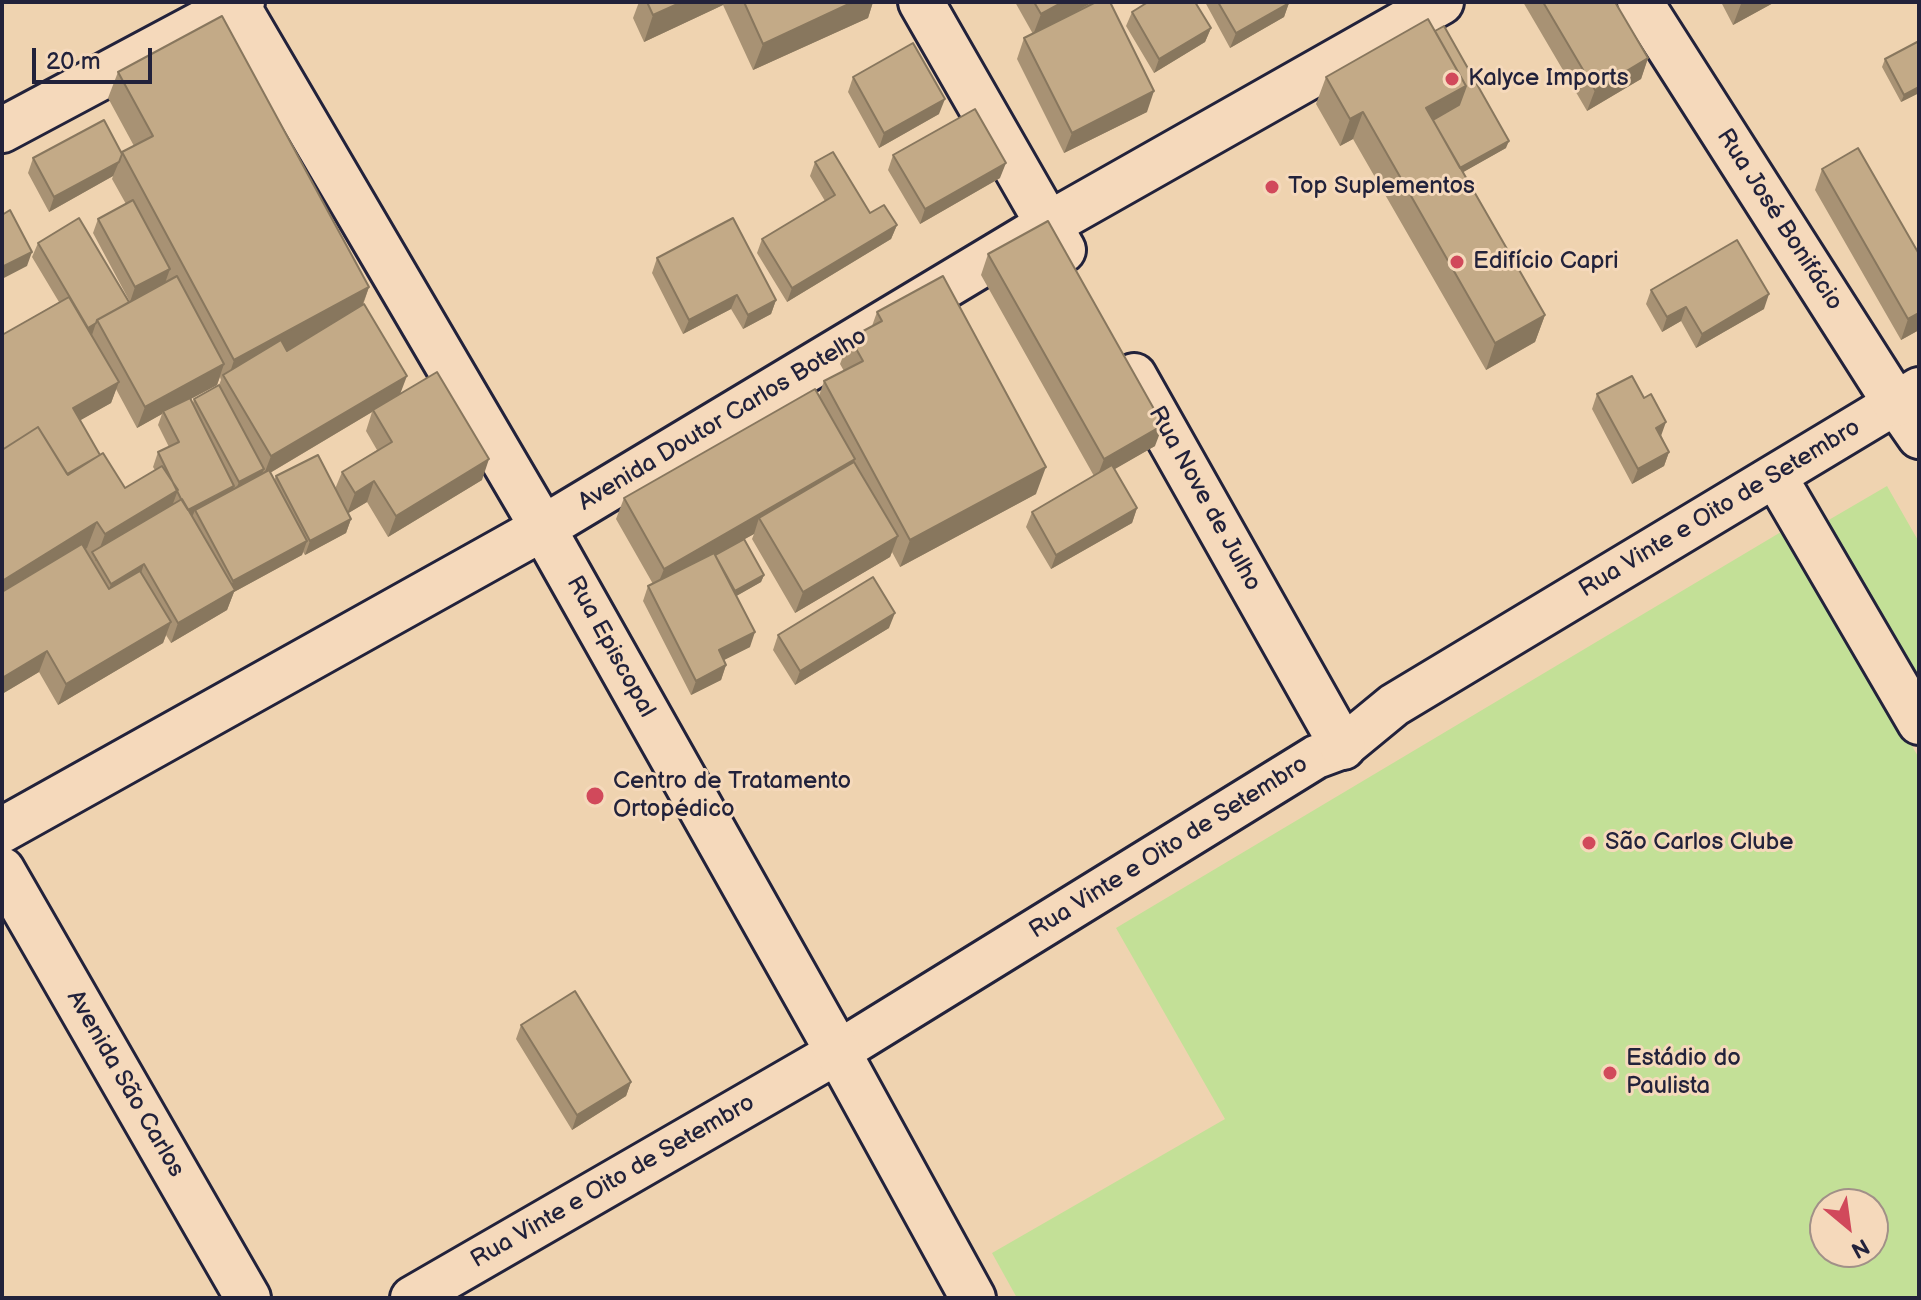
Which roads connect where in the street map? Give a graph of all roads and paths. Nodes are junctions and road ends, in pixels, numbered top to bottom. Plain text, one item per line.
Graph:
1 (921, 2) edge
2 (1441, 2) edge
3 (1640, 2) edge
4 (238, 3) edge
5 (2, 130) edge
6 (1049, 224) junction
7 (1080, 279) edge
8 (1119, 348) edge
9 (1911, 410) edge
10 (1775, 476) junction
11 (543, 528) junction
12 (1919, 723) edge
13 (1343, 747) junction
14 (2, 830) edge
15 (2, 870) edge
16 (838, 1052) junction
17 (248, 1298) edge
18 (412, 1298) edge
19 (973, 1298) edge

1 - 6 main road
2 - 6 main road, Avenida Doutor Carlos Botelho
3 - 9 main road, Rua José Bonifácio
4 - 5 main road
4 - 11 main road, Rua Episcopal
6 - 7 main road
6 - 11 main road, Avenida Doutor Carlos Botelho
8 - 13 main road, Rua Nove de Julho
9 - 10 street, Rua Vinte e Oito de Setembro
10 - 12 street
10 - 13 street, Rua Vinte e Oito de Setembro
11 - 14 main road, Avenida Doutor Carlos Botelho
11 - 16 main road, Rua Episcopal
13 - 16 street, Rua Vinte e Oito de Setembro
15 - 17 main road, Avenida São Carlos
16 - 18 street, Rua Vinte e Oito de Setembro
16 - 19 main road, Rua Episcopal

